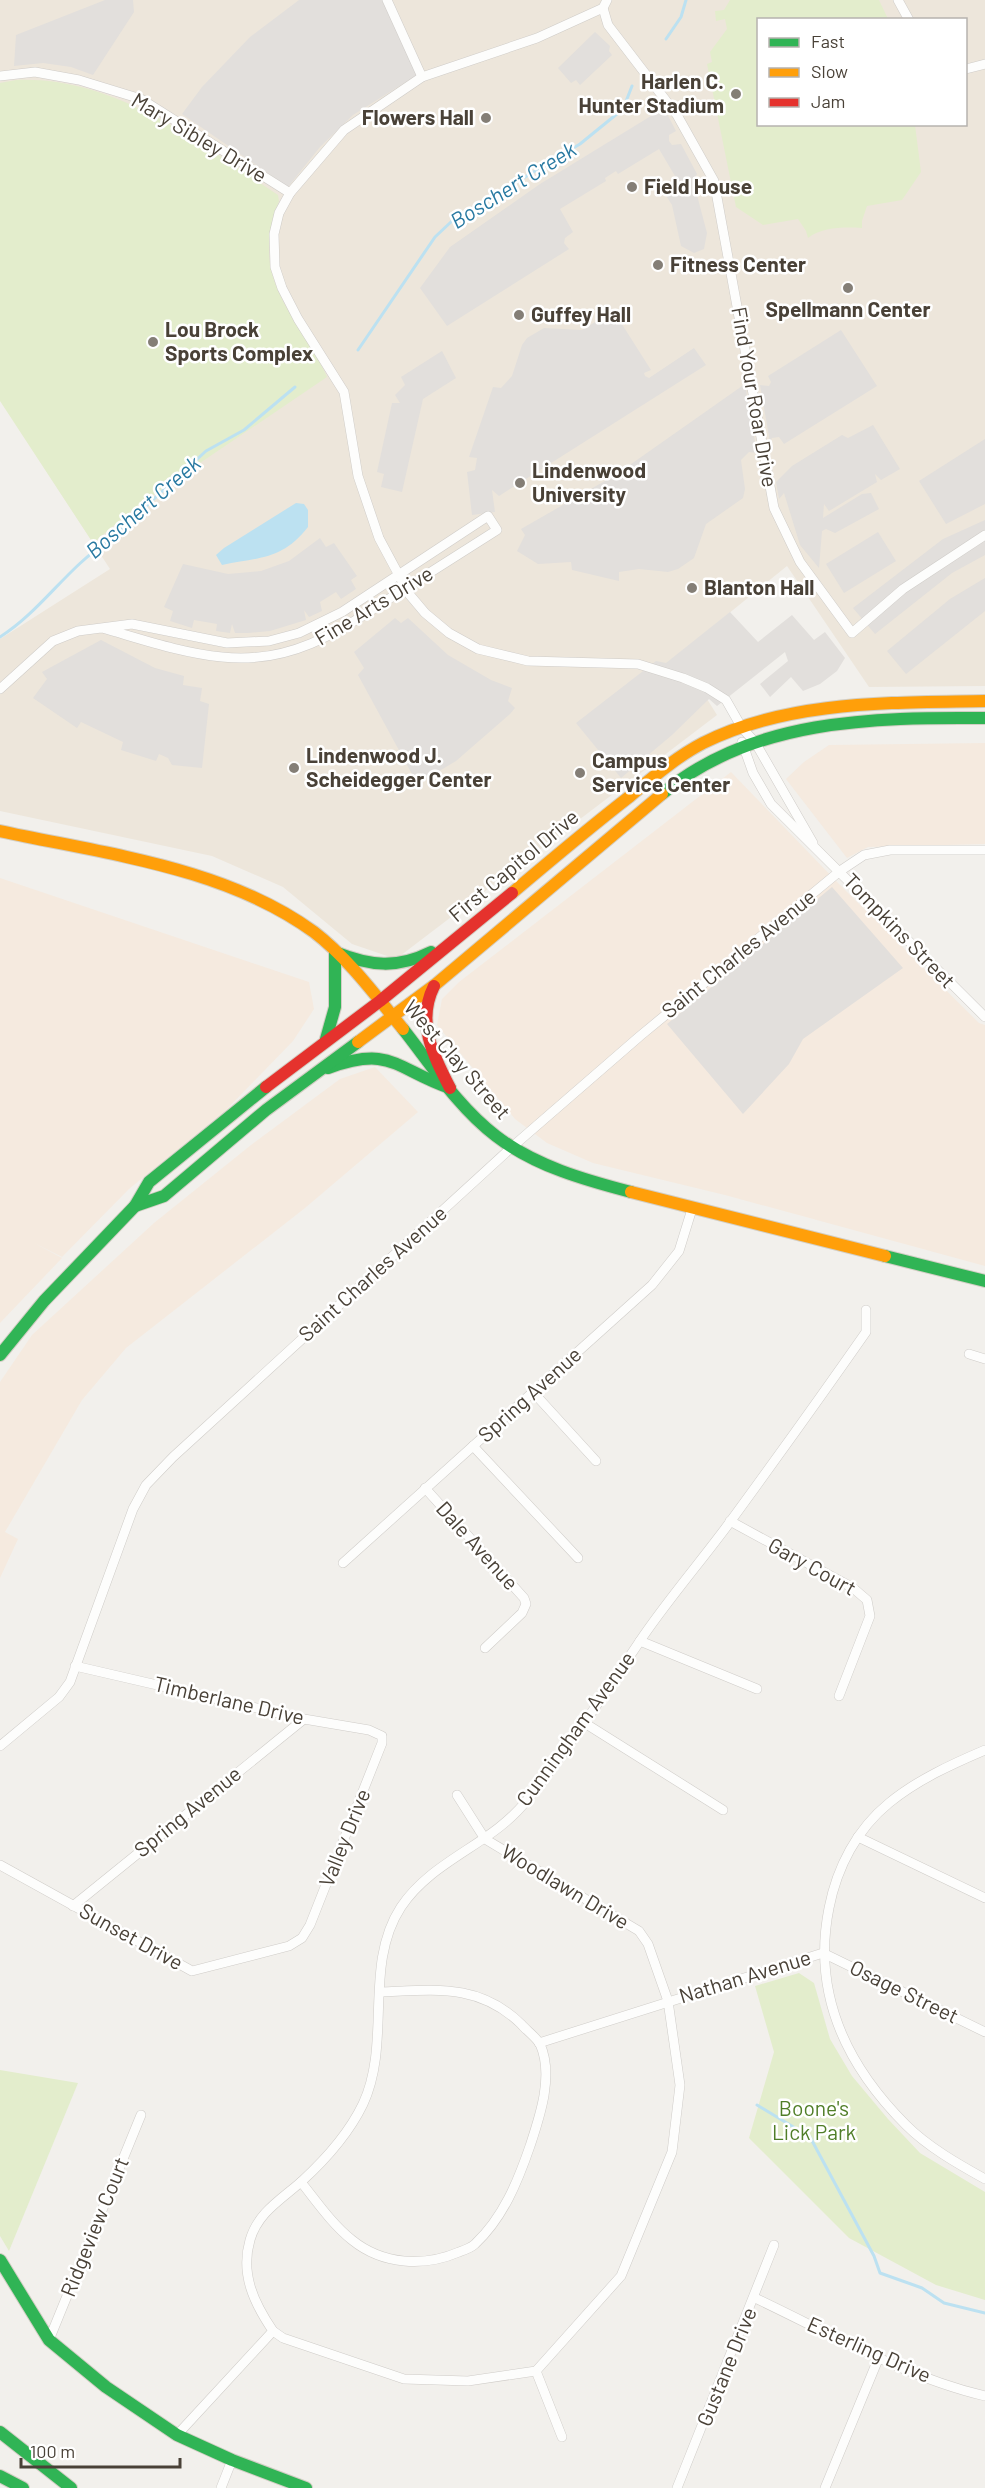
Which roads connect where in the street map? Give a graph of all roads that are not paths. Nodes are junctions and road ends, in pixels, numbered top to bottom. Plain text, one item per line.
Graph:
1 (387, 0) edge
2 (898, 0) edge
3 (605, 4) edge
4 (908, 18) edge
5 (985, 64) edge
6 (967, 69) edge
7 (0, 76) edge
8 (422, 77) junction
9 (290, 193) junction
10 (985, 536) edge
11 (398, 574) junction
12 (406, 588) junction
13 (102, 628) junction
14 (0, 689) edge
15 (985, 701) edge
16 (985, 718) edge
17 (742, 728) junction
18 (754, 742) junction
19 (741, 747) junction
20 (0, 831) edge
21 (813, 843) junction
22 (985, 850) edge
23 (840, 871) junction
24 (467, 932) junction
25 (334, 952) junction
26 (436, 984) junction
27 (380, 1002) junction
28 (393, 1017) junction
29 (985, 1017) edge
30 (325, 1041) junction
31 (317, 1072) junction
32 (450, 1088) junction
33 (512, 1148) junction
34 (135, 1206) junction
35 (692, 1209) junction
36 (985, 1281) edge
37 (866, 1310) dead end
38 (969, 1354) dead end
39 (0, 1355) edge
40 (985, 1359) edge
41 (532, 1392) junction
42 (473, 1446) junction
43 (596, 1461) dead end
44 (425, 1488) junction
45 (730, 1521) junction
46 (578, 1558) dead end
47 (343, 1563) dead end
48 (640, 1641) junction
49 (485, 1648) dead end
50 (75, 1666) junction
51 (757, 1689) dead end
52 (839, 1696) dead end
53 (304, 1719) junction
54 (583, 1722) junction
55 (382, 1736) joint
56 (0, 1746) edge
57 (985, 1750) edge
58 (457, 1795) dead end
59 (723, 1810) dead end
60 (858, 1838) junction
61 (485, 1839) junction
62 (0, 1865) edge
63 (985, 1898) edge
64 (73, 1905) junction
65 (302, 1938) joint
66 (823, 1953) junction
67 (381, 1992) junction
68 (668, 2001) junction
69 (985, 2032) edge
70 (539, 2043) junction
71 (141, 2115) dead end
72 (985, 2179) edge
73 (301, 2182) junction
74 (774, 2245) dead end
75 (0, 2260) edge
76 (755, 2298) junction
77 (273, 2331) junction
78 (49, 2340) junction
79 (879, 2357) junction
80 (536, 2371) junction
81 (985, 2396) edge
82 (0, 2432) edge
83 (177, 2435) junction
84 (562, 2437) dead end
85 (232, 2460) junction
86 (0, 2476) edge
87 (23, 2488) edge
88 (71, 2488) edge
89 (221, 2488) edge
90 (306, 2488) edge
91 (677, 2488) edge
92 (825, 2488) edge

1 - 8 street
2 - 4 street
3 - 8 street, Tompkins Street
3 - 10 street, Find Your Roar Drive
5 - 6 street
7 - 9 street, Mary Sibley Drive
8 - 9 street, Tompkins Street
9 - 11 street, Tompkins Street
11 - 12 street, Tompkins Street
11 - 12 street, Fine Arts Drive
11 - 13 street, Fine Arts Drive
12 - 13 street, Fine Arts Drive
12 - 17 street, Tompkins Street
13 - 14 street, Fine Arts Drive
15 - 17 main road, First Capitol Drive
16 - 18 main road, First Capitol Drive
17 - 18 street, Tompkins Street
17 - 19 street, Tompkins Street
17 - 24 main road, First Capitol Drive
18 - 19 main road, First Capitol Drive
18 - 21 street, Tompkins Street
19 - 21 street, Tompkins Street
19 - 26 main road, First Capitol Drive
20 - 25 main road, West Clay Street
21 - 23 street, Tompkins Street
22 - 23 street
23 - 29 street, Tompkins Street
23 - 33 street, Saint Charles Avenue
24 - 25 main road
24 - 27 main road, First Capitol Drive
25 - 27 main road, West Clay Street
25 - 30 main road
26 - 28 main road, First Capitol Drive
26 - 32 main road
27 - 28 main road, West Clay Street
27 - 30 main road, First Capitol Drive
28 - 31 main road, First Capitol Drive
28 - 32 main road, West Clay Street
30 - 34 main road, First Capitol Drive
31 - 32 main road
31 - 34 main road, First Capitol Drive
32 - 33 main road, West Clay Street
33 - 35 main road, West Clay Street
33 - 50 street, Saint Charles Avenue
34 - 39 main road, First Capitol Drive
35 - 36 main road, West Clay Street
35 - 41 street, Spring Avenue
37 - 45 street, Cunningham Avenue
38 - 40 street
41 - 42 street, Spring Avenue
41 - 43 street
42 - 44 street, Spring Avenue
42 - 46 street
44 - 47 street, Spring Avenue
44 - 49 street, Dale Avenue
45 - 48 street, Cunningham Avenue
45 - 52 street, Gary Court
48 - 51 street
48 - 54 street, Cunningham Avenue
50 - 53 street, Timberlane Drive
50 - 56 street, Saint Charles Avenue
53 - 55 street, Timberlane Drive
53 - 64 street, Spring Avenue
54 - 59 street
54 - 61 street, Cunningham Avenue
55 - 65 street, Valley Drive
57 - 60 street, Nathan Avenue
58 - 61 street
60 - 63 street
60 - 66 street, Nathan Avenue
61 - 67 street, Cunningham Avenue
61 - 68 street, Woodlawn Drive
62 - 64 street, Sunset Drive
64 - 65 street, Sunset Drive
66 - 68 street, Nathan Avenue
66 - 69 street, Osage Street
66 - 72 street
67 - 70 street
67 - 73 street, Cunningham Avenue
68 - 70 street, Nathan Avenue
68 - 80 street, Woodlawn Drive
70 - 73 street
71 - 78 street, Ridgeview Court
73 - 77 street, Cunningham Avenue
74 - 76 street, Gustane Drive
75 - 78 main road
76 - 79 street, Esterling Drive
76 - 91 street, Gustane Drive
77 - 80 street
77 - 83 street
78 - 83 main road
79 - 81 street, Esterling Drive
79 - 92 street
80 - 84 street
82 - 88 main road
83 - 85 main road
85 - 89 street
85 - 90 main road
86 - 87 main road

